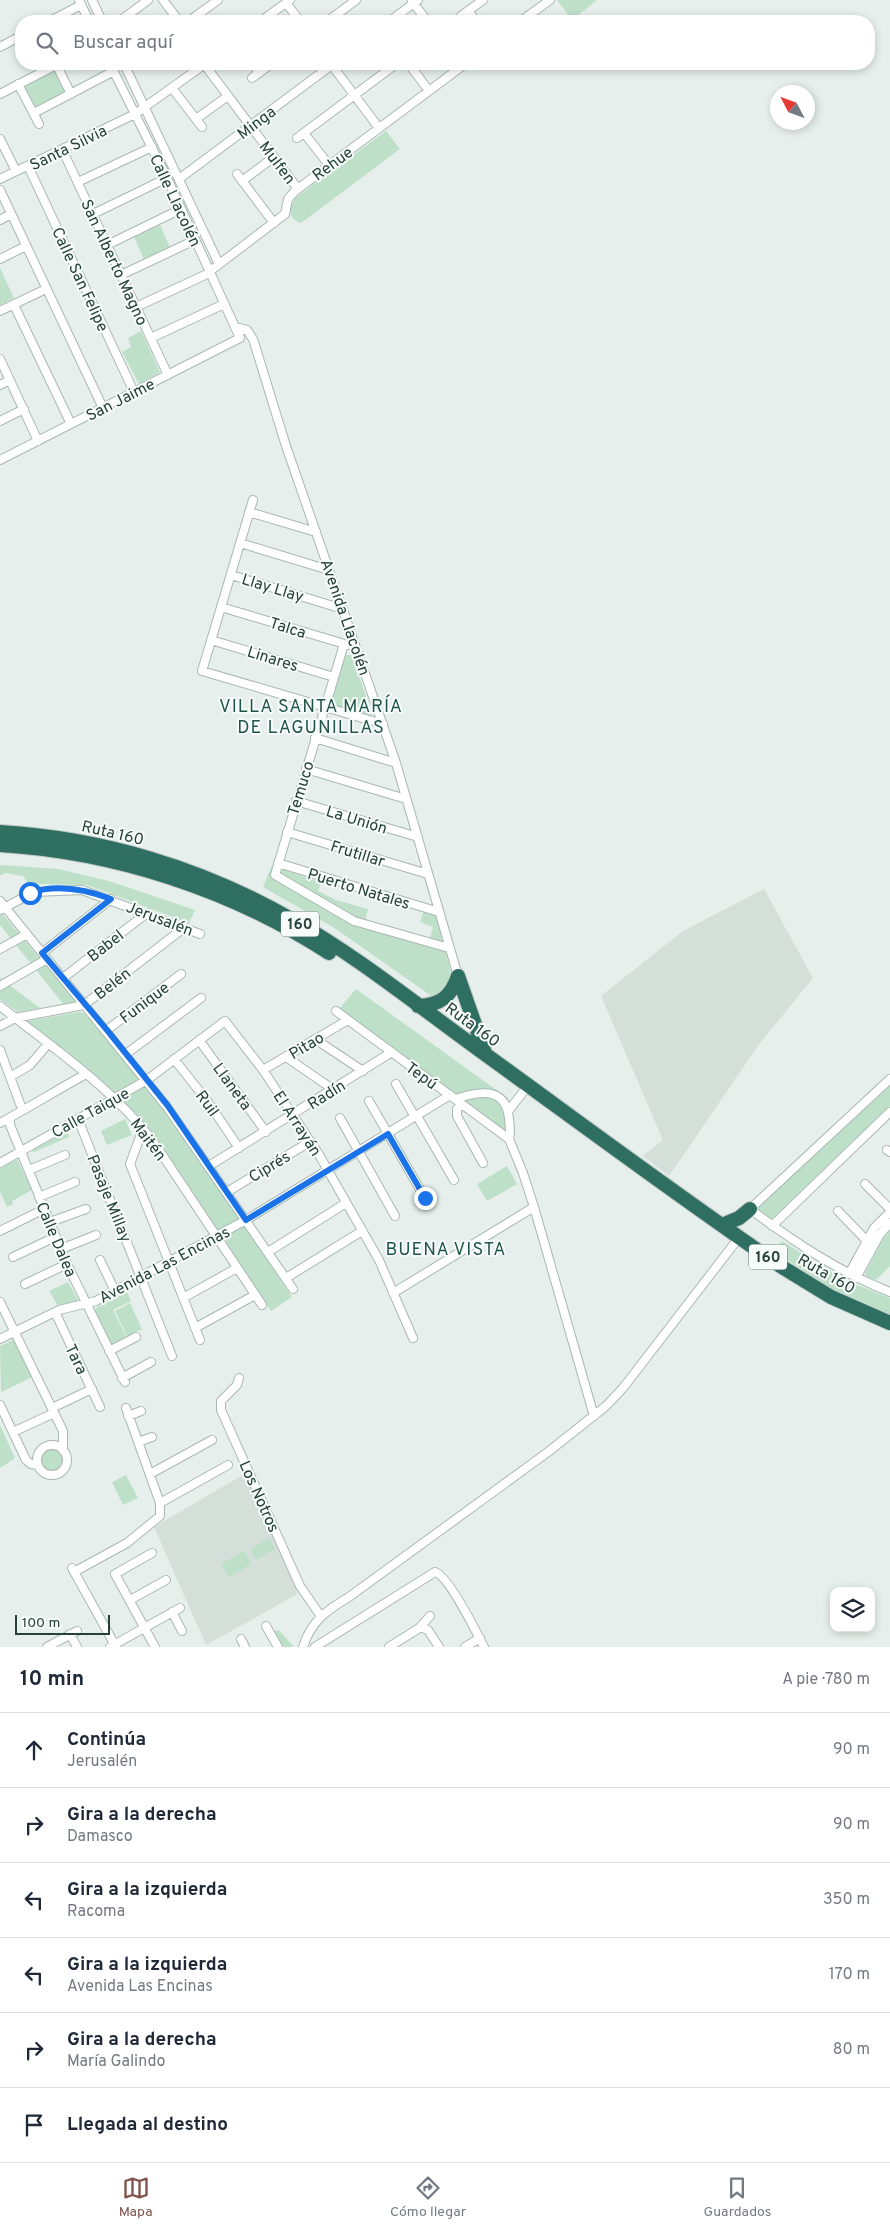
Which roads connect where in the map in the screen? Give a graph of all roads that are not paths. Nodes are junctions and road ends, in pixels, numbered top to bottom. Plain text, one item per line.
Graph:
1 (92, 0) edge
2 (148, 0) edge
3 (163, 0) edge
4 (218, 0) edge
5 (356, 0) edge
6 (483, 0) edge
7 (550, 0) edge
8 (288, 1) edge
9 (414, 1) edge
10 (80, 3) edge
11 (540, 3) edge
12 (468, 11) junction
13 (60, 15) edge
14 (86, 15) edge
15 (99, 15) edge
16 (128, 15) edge
17 (174, 15) edge
18 (197, 15) edge
19 (269, 15) edge
20 (296, 15) edge
21 (336, 15) edge
22 (397, 15) edge
23 (423, 15) edge
24 (462, 15) edge
25 (471, 15) edge
26 (527, 15) edge
27 (15, 39) edge
28 (0, 48) edge
29 (45, 70) edge
30 (59, 70) edge
31 (109, 70) edge
32 (113, 70) edge
33 (129, 70) edge
34 (196, 70) edge
35 (208, 70) edge
36 (257, 70) edge
37 (263, 70) edge
38 (324, 70) edge
39 (336, 70) edge
40 (388, 70) edge
41 (414, 70) edge
42 (456, 70) edge
43 (465, 70) edge
44 (259, 73) junction
45 (467, 74) dead end
46 (252, 78) dead end
47 (18, 84) junction
48 (172, 88) junction
49 (430, 90) junction
50 (0, 94) edge
51 (71, 94) junction
52 (354, 95) junction
53 (228, 96) junction
54 (146, 108) junction
55 (34, 113) junction
56 (135, 114) junction
57 (196, 119) junction
58 (39, 124) dead end
59 (250, 126) junction
60 (202, 127) dead end
61 (379, 128) junction
62 (304, 133) junction
63 (297, 138) dead end
64 (0, 140) edge
65 (152, 147) junction
66 (62, 149) junction
67 (274, 157) junction
68 (329, 165) junction
69 (28, 166) junction
70 (16, 171) junction
71 (237, 174) dead end
72 (167, 178) junction
73 (0, 179) edge
74 (179, 180) junction
75 (242, 181) junction
76 (78, 182) junction
77 (298, 188) junction
78 (0, 190) edge
79 (181, 209) junction
80 (11, 214) junction
81 (93, 214) junction
82 (0, 220) edge
83 (274, 222) junction
84 (195, 240) junction
85 (107, 245) junction
86 (26, 246) junction
87 (0, 259) edge
88 (219, 264) junction
89 (210, 271) junction
90 (121, 275) junction
91 (46, 289) junction
92 (14, 304) junction
93 (224, 304) junction
94 (136, 307) junction
95 (0, 311) edge
96 (235, 327) junction
97 (151, 338) junction
98 (240, 338) joint
99 (0, 359) edge
100 (168, 375) junction
101 (10, 380) junction
102 (0, 385) edge
103 (134, 392) junction
104 (103, 408) junction
105 (24, 409) junction
106 (0, 421) edge
107 (70, 424) junction
108 (38, 440) junction
109 (0, 460) edge
110 (253, 500) dead end
111 (249, 512) junction
112 (316, 532) junction
113 (240, 543) junction
114 (329, 570) junction
115 (231, 575) junction
116 (221, 607) junction
117 (343, 609) junction
118 (211, 640) junction
119 (344, 644) junction
120 (356, 645) junction
121 (334, 677) junction
122 (325, 707) junction
123 (383, 724) junction
124 (316, 738) junction
125 (396, 763) junction
126 (306, 769) junction
127 (406, 799) junction
128 (296, 801) junction
129 (0, 832) edge
130 (287, 832) junction
131 (418, 837) junction
132 (0, 844) edge
133 (278, 863) junction
134 (428, 874) junction
135 (111, 899) junction
136 (2, 906) edge
137 (440, 912) junction
138 (147, 913) junction
139 (185, 927) junction
140 (27, 934) junction
141 (200, 934) dead end
142 (449, 948) junction
143 (0, 949) edge
144 (45, 956) junction
145 (181, 974) dead end
146 (458, 976) junction
147 (62, 978) junction
148 (0, 986) edge
149 (201, 998) dead end
150 (84, 1005) junction
151 (0, 1006) edge
152 (418, 1006) junction
153 (336, 1011) dead end
154 (15, 1018) junction
155 (348, 1020) junction
156 (225, 1021) joint
157 (0, 1026) edge
158 (107, 1030) junction
159 (316, 1039) junction
160 (199, 1040) junction
161 (48, 1044) junction
162 (0, 1050) edge
163 (392, 1052) junction
164 (126, 1054) junction
165 (486, 1055) junction
166 (286, 1057) junction
167 (174, 1059) junction
168 (263, 1070) junction
169 (362, 1071) junction
170 (86, 1074) junction
171 (10, 1077) junction
172 (890, 1079) edge
173 (147, 1080) junction
174 (396, 1084) dead end
175 (334, 1090) junction
176 (522, 1092) junction
177 (115, 1099) junction
178 (455, 1099) junction
179 (368, 1101) dead end
180 (22, 1109) junction
181 (509, 1110) junction
182 (890, 1112) edge
183 (293, 1115) junction
184 (416, 1116) junction
185 (340, 1118) dead end
186 (10, 1119) junction
187 (78, 1119) junction
188 (0, 1123) edge
189 (143, 1129) junction
190 (266, 1132) junction
191 (388, 1134) junction
192 (509, 1139) junction
193 (310, 1141) junction
194 (239, 1148) junction
195 (21, 1150) junction
196 (359, 1152) junction
197 (65, 1155) dead end
198 (0, 1163) edge
199 (483, 1163) dead end
200 (209, 1166) junction
201 (29, 1170) junction
202 (328, 1171) junction
203 (454, 1180) dead end
204 (75, 1182) dead end
205 (865, 1184) dead end
206 (227, 1192) junction
207 (40, 1197) junction
208 (425, 1198) dead end
209 (346, 1203) junction
210 (534, 1206) junction
211 (44, 1209) junction
212 (86, 1209) dead end
213 (750, 1210) junction
214 (838, 1211) dead end
215 (890, 1211) edge
216 (395, 1216) dead end
217 (246, 1220) junction
218 (50, 1222) junction
219 (890, 1223) edge
220 (722, 1225) junction
221 (772, 1226) junction
222 (0, 1231) edge
223 (362, 1231) junction
224 (96, 1236) dead end
225 (216, 1236) junction
226 (55, 1237) junction
227 (867, 1241) junction
228 (734, 1244) junction
229 (61, 1249) junction
230 (268, 1252) junction
231 (13, 1257) dead end
232 (100, 1260) dead end
233 (168, 1261) junction
234 (67, 1264) junction
235 (237, 1268) junction
236 (141, 1276) junction
237 (853, 1276) junction
238 (286, 1278) junction
239 (25, 1284) dead end
240 (293, 1289) dead end
241 (115, 1291) junction
242 (393, 1292) junction
243 (890, 1292) edge
244 (255, 1295) junction
245 (183, 1298) junction
246 (0, 1302) edge
247 (86, 1305) junction
248 (262, 1306) dead end
249 (55, 1312) junction
250 (890, 1325) edge
251 (195, 1328) junction
252 (15, 1332) junction
253 (136, 1337) dead end
254 (413, 1338) dead end
255 (0, 1339) edge
256 (200, 1340) dead end
257 (109, 1351) junction
258 (172, 1356) dead end
259 (151, 1362) dead end
260 (238, 1378) dead end
261 (92, 1389) junction
262 (0, 1405) edge
263 (100, 1406) dead end
264 (53, 1410) junction
265 (141, 1411) dead end
266 (594, 1416) junction
267 (13, 1432) junction
268 (152, 1438) dead end
269 (212, 1440) dead end
270 (138, 1442) junction
271 (63, 1450) junction
272 (37, 1465) junction
273 (228, 1465) dead end
274 (150, 1474) junction
275 (160, 1503) junction
276 (152, 1553) dead end
277 (166, 1580) dead end
278 (130, 1600) junction
279 (180, 1608) dead end
280 (172, 1612) junction
281 (320, 1615) junction
282 (430, 1616) dead end
283 (266, 1626) dead end
284 (422, 1627) junction
285 (145, 1628) junction
286 (182, 1631) dead end
287 (480, 1638) junction
288 (241, 1639) dead end
289 (114, 1646) edge
290 (47, 1647) edge
291 (77, 1647) edge
292 (155, 1647) edge
293 (245, 1647) edge
294 (278, 1647) edge
295 (303, 1647) edge
296 (315, 1647) edge
297 (389, 1647) edge
298 (439, 1647) edge
299 (466, 1647) edge
300 (484, 1647) edge

1 - 15 street
2 - 16 street
3 - 17 street
4 - 18 street
5 - 21 street
6 - 12 street
7 - 11 street
8 - 19 street
8 - 20 street
9 - 22 street
9 - 23 street
10 - 13 street
10 - 14 street
11 - 26 street
12 - 24 street
12 - 25 street
27 - 28 street
29 - 47 street
30 - 51 street
31 - 51 street
32 - 56 street, Calle Llacolén
33 - 54 street, Calle Llacolén
34 - 48 street, Santa Silvia
35 - 53 street, Mulfen
36 - 44 street
37 - 44 street
38 - 59 street, Minga
39 - 52 street
40 - 52 street
41 - 49 street
42 - 49 street, Rehue
43 - 45 street
44 - 46 street
47 - 50 street
47 - 55 street
48 - 54 street, Santa Silvia
48 - 57 street
49 - 61 street, Rehue
51 - 55 street
52 - 61 street
52 - 62 street
53 - 57 street
53 - 59 street, Mulfen
54 - 56 street, Santa Silvia
54 - 74 street, Calle Llacolén
55 - 58 street
56 - 65 street, Calle Llacolén
56 - 66 street, Santa Silvia
57 - 60 street
59 - 67 street, Mulfen
59 - 74 street, Minga
61 - 68 street, Rehue
62 - 63 street
62 - 68 street
64 - 70 street
65 - 72 street, Calle Llacolén
65 - 76 street
66 - 69 street, Santa Silvia
66 - 76 street, San Alberto Magno
67 - 75 street
67 - 77 street, Mulfen
68 - 77 street, Rehue
69 - 70 street, Santa Silvia
69 - 103 street, Calle San Felipe
70 - 73 street, Santa Silvia
71 - 75 street
72 - 79 street, Calle Llacolén
72 - 81 street
74 - 88 street, Calle Llacolén
75 - 83 street
76 - 81 street, San Alberto Magno
77 - 83 street, Rehue
78 - 80 street
79 - 84 street, Calle Llacolén
79 - 85 street
80 - 82 street
80 - 86 street
81 - 85 street, San Alberto Magno
83 - 88 street, Rehue
84 - 89 street, Calle Llacolén
84 - 90 street
85 - 90 street, San Alberto Magno
86 - 87 street
86 - 91 street
88 - 89 street, Rehue
89 - 93 street, Calle Llacolén
89 - 94 street, Rehue
90 - 94 street, San Alberto Magno
91 - 92 street
91 - 104 street
92 - 95 street
92 - 107 street
93 - 96 street, Calle Llacolén
93 - 97 street
94 - 97 street, San Alberto Magno
96 - 98 street, Calle Llacolén
96 - 112 street, Avenida Llacolén
97 - 100 street, San Alberto Magno
98 - 100 street, San Jaime
99 - 101 street
100 - 103 street, San Jaime
101 - 102 street
101 - 105 street
103 - 104 street, San Jaime
104 - 107 street, San Jaime
105 - 106 street
105 - 108 street
107 - 108 street, San Jaime
108 - 109 street, San Jaime
110 - 111 street
111 - 112 street
111 - 113 street
112 - 114 street, Avenida Llacolén
113 - 114 street
113 - 115 street
114 - 117 street, Avenida Llacolén
115 - 116 street
115 - 117 street, Llay Llay
116 - 118 street
116 - 119 street, Talca
117 - 120 street, Avenida Llacolén
118 - 121 street, Linares
118 - 122 street
119 - 120 street, Talca
119 - 121 street, Temuco
120 - 123 street, Avenida Llacolén
121 - 122 street, Temuco
122 - 123 street
122 - 124 street, Temuco
123 - 125 street, Avenida Llacolén
124 - 125 street
124 - 126 street, Temuco
125 - 127 street, Avenida Llacolén
126 - 127 street
126 - 128 street, Temuco
127 - 131 street, Avenida Llacolén
128 - 130 street, Temuco
128 - 131 street, La Unión
129 - 152 highway, Ruta 160 / 160
130 - 133 street, Temuco
130 - 134 street, Frutillar
131 - 134 street, Avenida Llacolén
132 - 176 highway, Ruta 160 / 160
133 - 137 street, Puerto Natales
133 - 142 street, Temuco
134 - 137 street, Avenida Llacolén
135 - 136 street, Jerusalén
135 - 138 street, Jerusalén
135 - 144 street
136 - 140 street
137 - 142 street, Avenida Llacolén
138 - 139 street, Jerusalén
138 - 147 street, Babel
139 - 141 street, Jerusalén
139 - 150 street, Belén
140 - 143 street
140 - 144 street
142 - 146 street, Avenida Llacolén
144 - 147 street
144 - 148 street
145 - 158 street, Funique
146 - 152 highway
146 - 165 highway
147 - 150 street
149 - 164 street
150 - 154 street, Belén
150 - 158 street
151 - 154 street, Maitén
152 - 165 highway, Ruta 160 / 160
153 - 155 street, Tepú
154 - 157 street, Belén
154 - 161 street, Maitén
155 - 159 street, Pitao
155 - 163 street, Tepú
156 - 160 street, Calle Taique
156 - 168 street, El Arrayán
158 - 164 street
159 - 166 street, Pitao
159 - 169 street
160 - 167 street, Calle Taique
160 - 190 street, Llaneta
161 - 170 street, Maitén
161 - 171 street
162 - 171 street
163 - 169 street, Radín
163 - 178 street, Tepú
164 - 173 street
165 - 220 highway, Ruta 160 / 160
166 - 168 street, Pitao
166 - 175 street
167 - 173 street, Calle Taique
167 - 194 street, Ruil
168 - 183 street, El Arrayán
169 - 175 street, Radín
170 - 177 street, Maitén
170 - 180 street
171 - 180 street
172 - 213 street
173 - 177 street, Calle Taique
173 - 200 street
174 - 184 street
175 - 183 street, Radín
176 - 181 street
176 - 228 highway, Ruta 160 / 160
177 - 187 street, Calle Taique
177 - 189 street, Maitén
178 - 181 street, Avenida Las Encinas
178 - 184 street, Avenida Las Encinas
178 - 192 street, Tepú
178 - 199 street
179 - 191 street
180 - 186 street
181 - 192 street
182 - 221 street
183 - 190 street, Radín
183 - 193 street, El Arrayán
184 - 191 street, Avenida Las Encinas
184 - 203 street
185 - 196 street
186 - 188 street
186 - 195 street, Calle Dalea
187 - 195 street, Calle Taique
187 - 236 street, Pasaje Millay
189 - 225 street, Maitén
189 - 233 street
190 - 194 street, Radín
191 - 196 street, Avenida Las Encinas
191 - 208 street
192 - 210 street
193 - 202 street, El Arrayán
193 - 206 street, Ciprés
194 - 200 street, Radín
195 - 198 street, Calle Taique
195 - 201 street, Calle Dalea
196 - 202 street, Avenida Las Encinas
196 - 216 street
197 - 201 street
200 - 206 street
201 - 207 street, Calle Dalea
202 - 209 street, El Arrayán
202 - 217 street, Avenida Las Encinas
204 - 207 street
205 - 215 street
206 - 217 street
207 - 211 street, Calle Dalea
209 - 223 street, El Arrayán
209 - 230 street
210 - 242 street
210 - 266 street
211 - 218 street, Calle Dalea
211 - 222 street
212 - 218 street
213 - 220 highway
213 - 221 street
214 - 227 street
215 - 227 street
217 - 225 street, Avenida Las Encinas
217 - 230 street
218 - 226 street, Calle Dalea
219 - 237 street
220 - 250 highway, Ruta 160 / 160
221 - 237 street
223 - 238 street
223 - 242 street, El Arrayán
224 - 229 street
225 - 233 street, Avenida Las Encinas
225 - 235 street, Maitén
226 - 229 street, Calle Dalea
226 - 231 street
227 - 237 street
228 - 250 highway, Ruta 160 / 160
228 - 266 street
229 - 234 street, Calle Dalea
230 - 238 street
232 - 241 street
233 - 236 street, Avenida Las Encinas
233 - 245 street
234 - 239 street
234 - 247 street, Calle Dalea
235 - 244 street, Maitén
235 - 245 street
236 - 241 street, Avenida Las Encinas
236 - 258 street, Pasaje Millay
237 - 243 street
238 - 240 street
241 - 247 street, Avenida Las Encinas
242 - 254 street, El Arrayán
244 - 248 street, Maitén
244 - 251 street
245 - 251 street
246 - 252 street
247 - 249 street, Avenida Las Encinas
247 - 257 street, Calle Dalea
249 - 252 street, Avenida Las Encinas
249 - 261 street, Tara
251 - 256 street
252 - 255 street, Avenida Las Encinas
252 - 264 street
253 - 257 street
257 - 259 street, Calle Dalea
260 - 281 street, Los Notros
261 - 263 street, Tara
261 - 264 street
262 - 267 street
264 - 267 street
264 - 271 street
265 - 270 street
266 - 281 street
267 - 272 street
268 - 270 street
269 - 274 street
270 - 274 street
271 - 272 street
271 - 272 street
273 - 275 street
274 - 275 street
275 - 289 street
276 - 278 street
277 - 278 street
278 - 285 street
279 - 280 street
280 - 285 street
280 - 286 street
281 - 295 street
282 - 284 street
283 - 294 street
284 - 297 street
284 - 298 street
285 - 289 street
285 - 292 street
287 - 296 street
287 - 299 street
287 - 300 street
288 - 293 street
290 - 291 street

